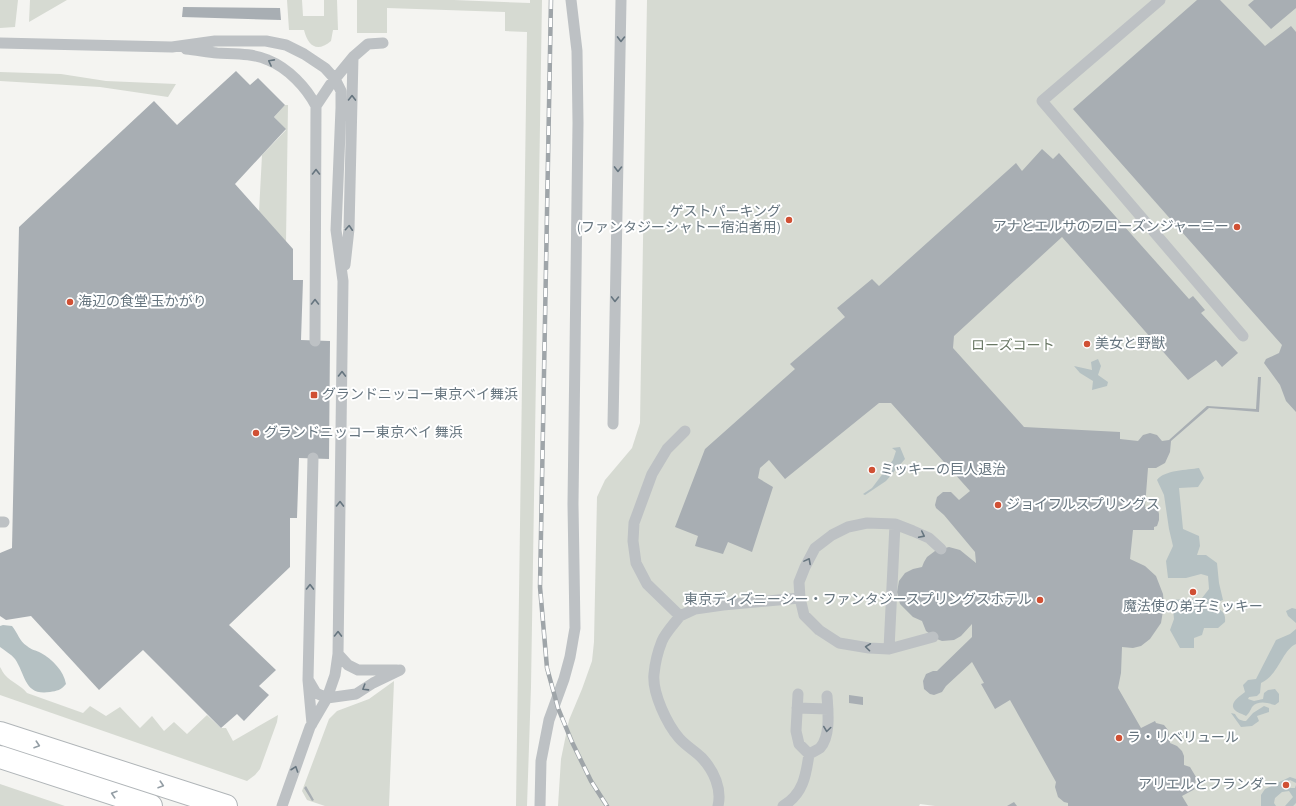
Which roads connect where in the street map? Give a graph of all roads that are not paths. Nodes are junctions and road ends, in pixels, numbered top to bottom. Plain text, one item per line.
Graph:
1 (571, 0) edge
2 (621, 0) edge
3 (1160, 0) edge
4 (383, 43) dead end
5 (0, 44) edge
6 (172, 47) junction
7 (353, 57) junction
8 (335, 79) junction
9 (316, 106) junction
10 (343, 281) junction
11 (1243, 336) dead end
12 (315, 340) dead end
13 (613, 424) dead end
14 (685, 431) dead end
15 (313, 458) dead end
16 (895, 524) junction
17 (941, 549) dead end
18 (800, 598) junction
19 (680, 616) junction
20 (933, 637) dead end
21 (889, 649) junction
22 (338, 654) junction
23 (308, 680) junction
24 (798, 694) dead end
25 (827, 696) dead end
26 (327, 698) junction
27 (797, 708) junction
28 (828, 709) junction
29 (312, 724) junction
30 (0, 733) edge
31 (809, 754) junction
32 (0, 757) edge
33 (151, 806) edge
34 (226, 806) edge
35 (282, 806) edge
36 (540, 806) edge
37 (718, 806) edge
38 (783, 806) edge

1 - 36 lane
2 -> 13 lane
3 - 11 lane
4 - 7 lane
5 - 6 lane
6 - 8 lane
9 -> 6 lane
7 - 8 lane
10 -> 7 lane
8 - 9 lane
8 - 10 lane
12 -> 9 lane
22 -> 10 lane
14 - 19 lane
23 -> 15 lane
16 -> 17 lane
18 -> 16 lane
16 - 21 lane
18 - 19 lane
21 -> 18 lane
19 - 37 lane
20 - 21 lane
22 - 26 lane
22 -> 26 lane
23 - 26 lane
23 - 29 lane
24 - 27 lane
25 - 28 lane
26 - 29 lane
27 - 28 lane
27 - 31 lane
28 -> 31 lane
35 -> 29 lane
30 -> 34 street
31 - 38 lane
33 -> 32 street

